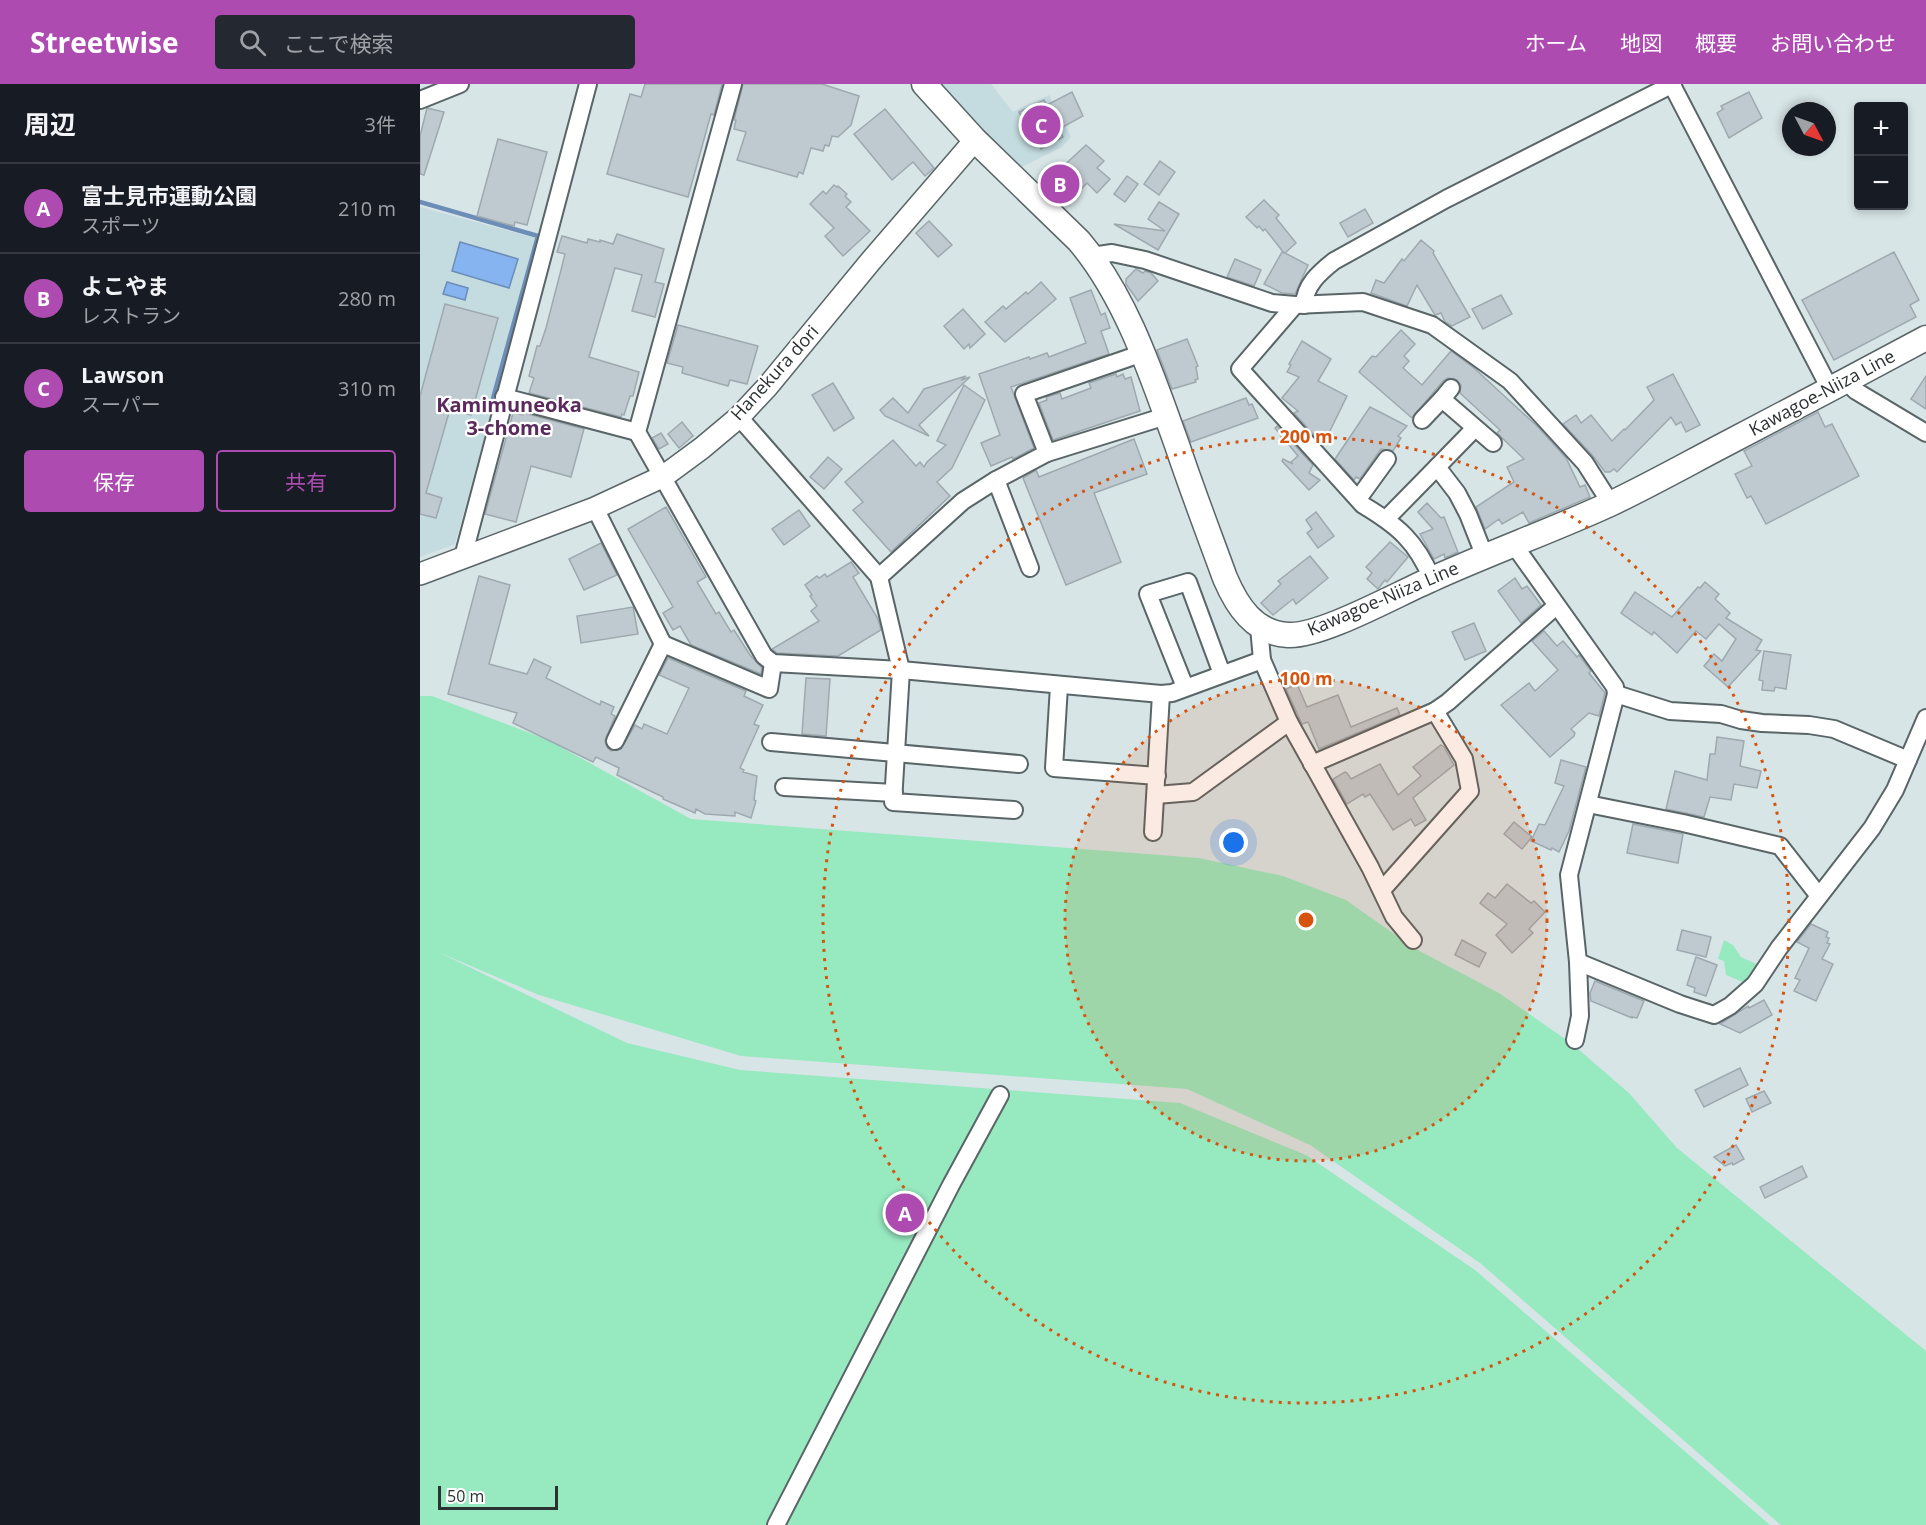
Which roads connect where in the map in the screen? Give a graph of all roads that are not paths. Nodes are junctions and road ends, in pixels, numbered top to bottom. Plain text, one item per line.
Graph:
1 (460, 84) edge
2 (588, 84) edge
3 (733, 84) edge
4 (924, 84) edge
5 (1672, 84) edge
6 (420, 100) edge
7 (975, 140) junction
8 (1092, 256) junction
9 (1299, 305) junction
10 (1926, 338) edge
11 (1143, 353) junction
12 (1838, 385) junction
13 (504, 397) junction
14 (1166, 416) junction
15 (739, 417) junction
16 (1422, 420) dead end
17 (1475, 428) junction
18 (637, 432) junction
19 (1926, 433) edge
20 (1493, 443) dead end
21 (1047, 453) junction
22 (1387, 459) dead end
23 (1437, 467) junction
24 (664, 476) junction
25 (996, 480) junction
26 (1358, 499) junction
27 (1611, 504) junction
28 (595, 508) junction
29 (1386, 519) junction
30 (1514, 545) junction
31 (463, 557) junction
32 (1485, 557) junction
33 (1030, 568) dead end
34 (420, 574) edge
35 (879, 577) junction
36 (1432, 579) junction
37 (1556, 606) junction
38 (1259, 627) junction
39 (663, 644) junction
40 (1262, 660) junction
41 (772, 663) junction
42 (902, 670) junction
43 (1222, 674) junction
44 (1059, 686) junction
45 (1185, 687) junction
46 (1161, 694) junction
47 (1616, 694) junction
48 (1435, 711) junction
49 (1926, 718) edge
50 (1289, 722) junction
51 (615, 741) dead end
52 (771, 742) dead end
53 (896, 753) junction
54 (1908, 760) junction
55 (1019, 764) dead end
56 (1312, 764) junction
57 (1157, 776) junction
58 (784, 787) dead end
59 (894, 793) junction
60 (1156, 795) junction
61 (1588, 804) junction
62 (1014, 810) dead end
63 (1153, 832) dead end
64 (1382, 890) junction
65 (1819, 896) junction
66 (1413, 940) dead end
67 (1578, 962) junction
68 (1575, 1040) dead end
69 (1000, 1095) dead end
70 (776, 1525) edge

1 - 6 street
2 - 13 street
3 - 18 street
4 - 7 main road
5 - 9 street
5 - 12 street
7 - 8 main road
7 - 15 street, Hanekura dori
8 - 9 street
8 - 11 main road
9 - 26 street
9 - 27 street
10 - 12 main road, Kawagoe-Niiza Line
11 - 14 main road
11 - 21 street
12 - 19 street
12 - 27 main road, Kawagoe-Niiza Line
13 - 18 street
13 - 31 street
14 - 21 street
14 - 38 main road
15 - 24 street, Hanekura dori
15 - 35 street
16 - 17 street
17 - 20 street
17 - 23 street
18 - 24 street
21 - 25 street
22 - 26 street
23 - 29 street
23 - 32 street
24 - 28 street, Hanekura dori
24 - 41 street
25 - 33 street
25 - 35 street
26 - 29 street
27 - 30 main road, Kawagoe-Niiza Line
28 - 31 street, Hanekura dori
28 - 39 street
29 - 36 street
30 - 32 main road, Kawagoe-Niiza Line
30 - 37 street
31 - 34 street, Hanekura dori
32 - 36 main road, Kawagoe-Niiza Line
35 - 42 street
36 - 38 main road, Kawagoe-Niiza Line
37 - 47 street
37 - 48 street
38 - 40 street
39 - 41 street
39 - 51 street
40 - 43 street
40 - 50 street
41 - 42 street
42 - 44 street
42 - 53 street
43 - 45 street
43 - 45 street
44 - 46 street
44 - 57 street
45 - 46 street
46 - 57 street
47 - 54 street
47 - 61 street
48 - 56 street
48 - 64 street
49 - 54 street
50 - 56 street
50 - 60 street
52 - 53 street
53 - 55 street
53 - 59 street
54 - 65 street
56 - 64 street
57 - 60 street
58 - 59 street
59 - 62 street
60 - 63 street
61 - 65 street
61 - 67 street
64 - 66 street
65 - 67 street
67 - 68 street
69 - 70 street

